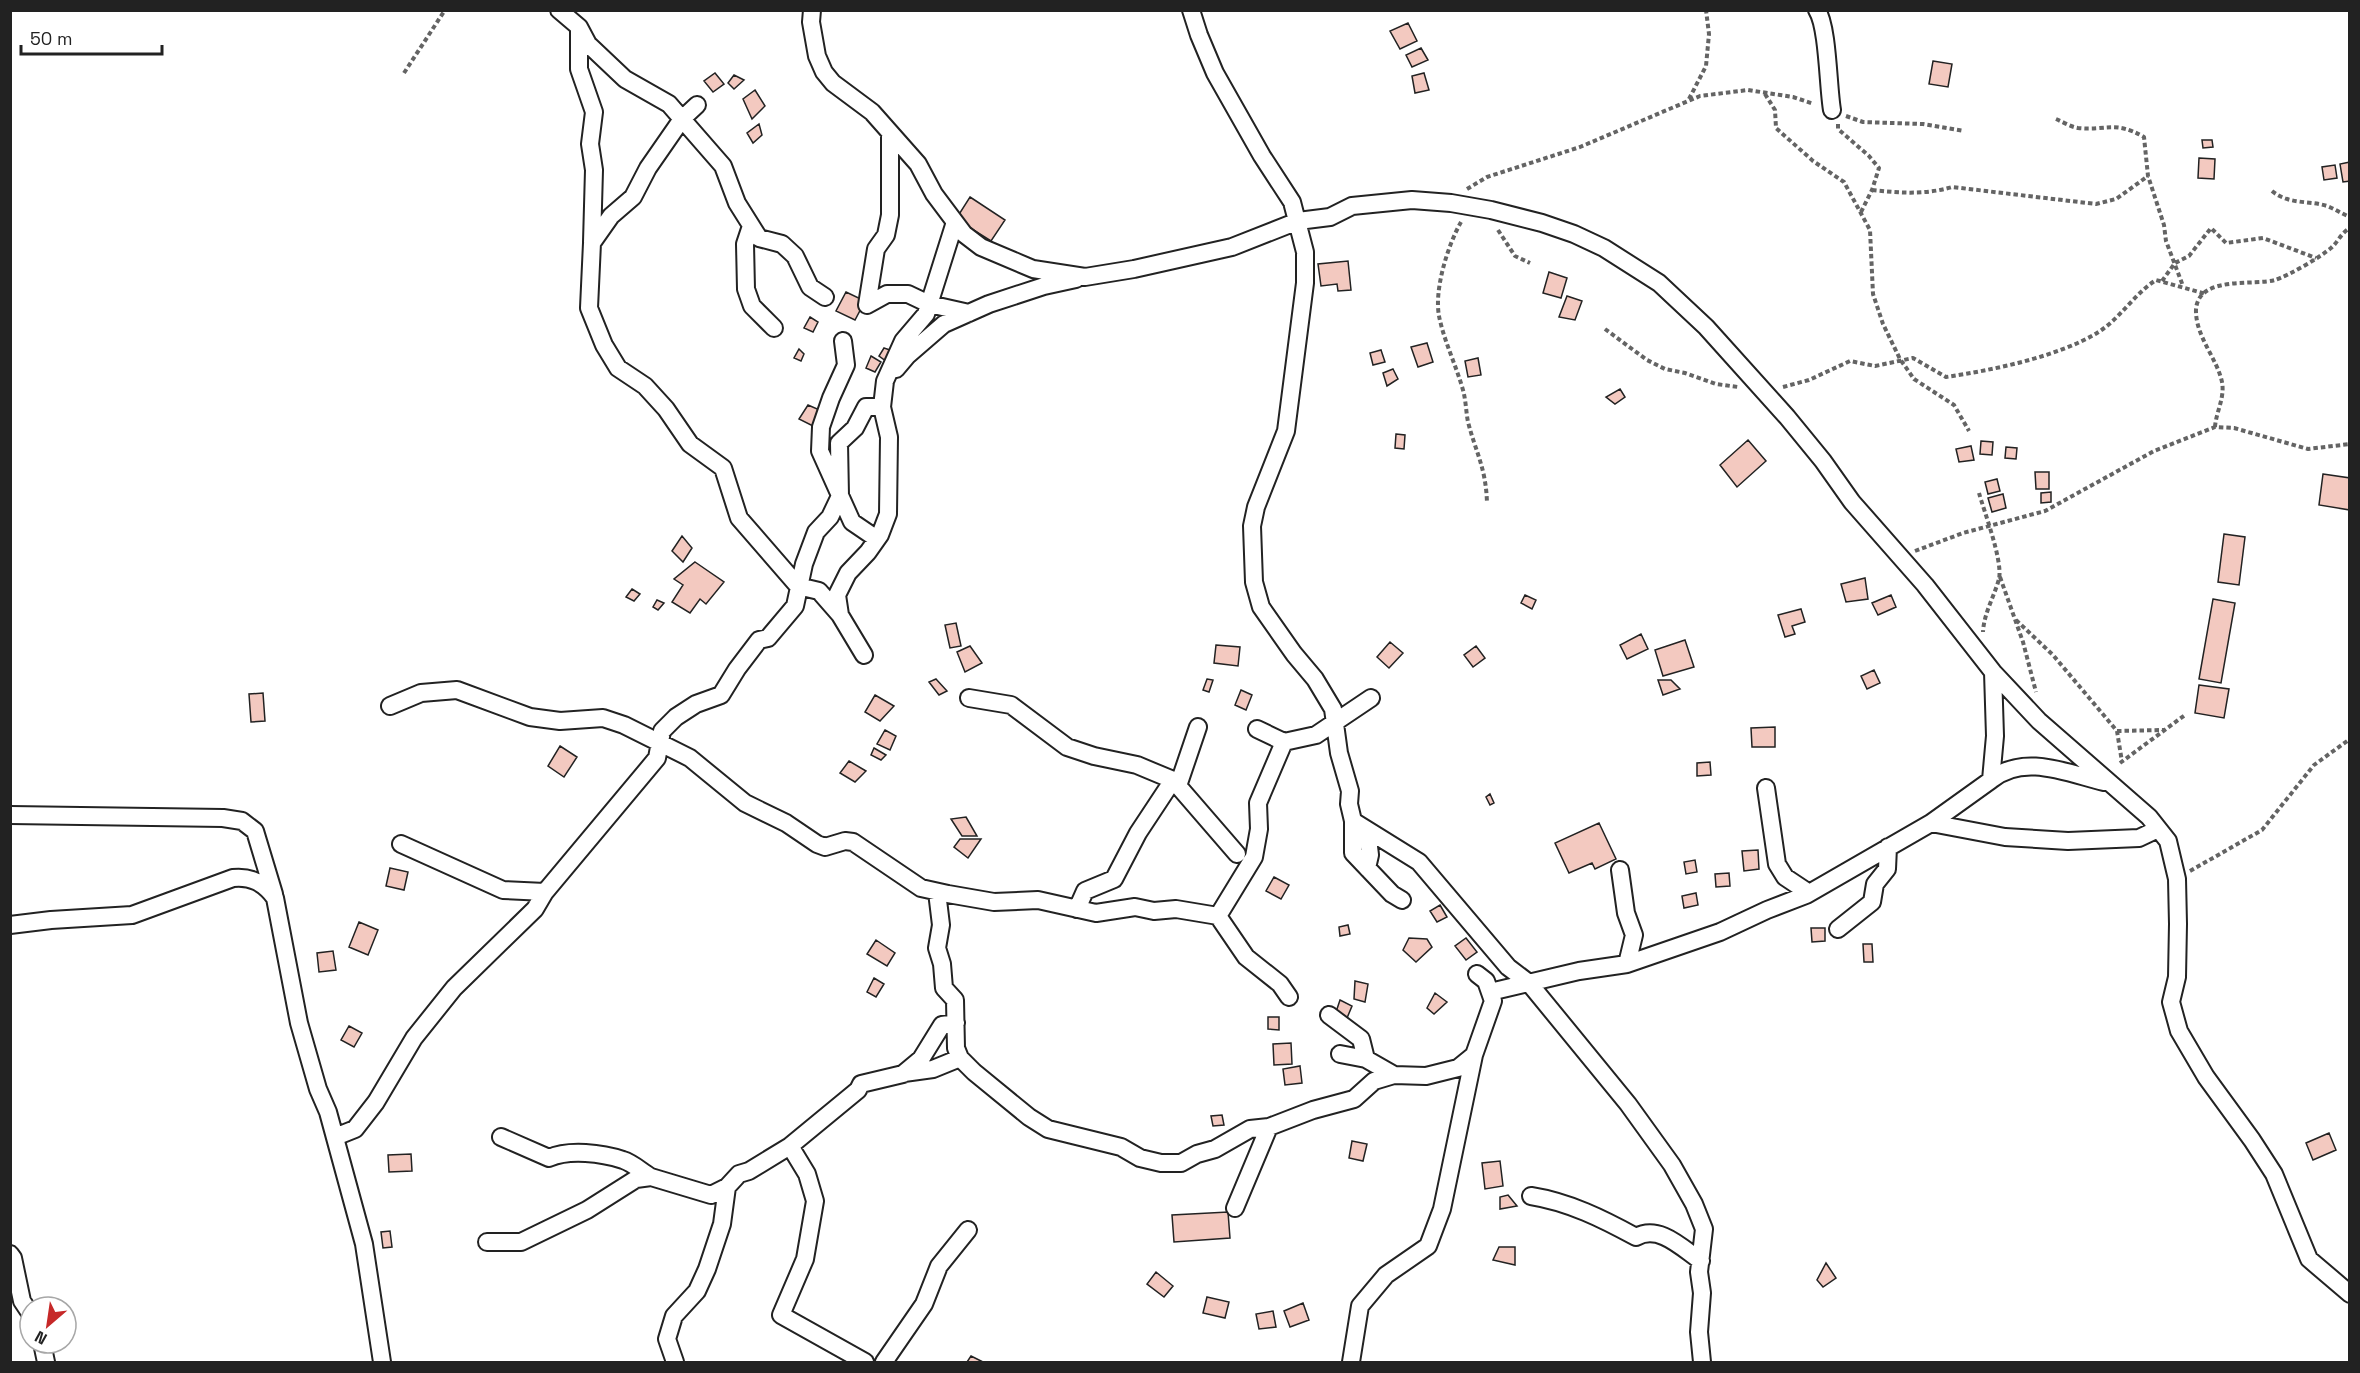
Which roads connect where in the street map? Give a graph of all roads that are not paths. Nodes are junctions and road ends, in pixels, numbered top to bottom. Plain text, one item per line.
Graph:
1 (559, 10) edge
2 (812, 10) edge
3 (1191, 10) edge
4 (1817, 10) edge
5 (578, 19) edge
6 (697, 105) dead end
7 (1835, 112) road end
8 (682, 119) junction
9 (890, 133) junction
10 (1298, 221) junction
11 (955, 222) junction
12 (752, 226) junction
13 (592, 243) junction
14 (1085, 277) junction
15 (825, 297) dead end
16 (929, 304) junction
17 (969, 313) junction
18 (774, 328) dead end
19 (843, 341) dead end
20 (885, 381) junction
21 (882, 407) junction
22 (840, 496) junction
23 (877, 539) junction
24 (798, 586) junction
25 (840, 615) junction
26 (864, 656) dead end
27 (1993, 672) junction
28 (969, 698) dead end
29 (1371, 698) dead end
30 (390, 706) dead end
31 (1335, 724) junction
32 (1198, 727) dead end
33 (1257, 729) dead end
34 (1284, 742) junction
35 (660, 743) junction
36 (2104, 779) junction
37 (1991, 780) junction
38 (1175, 783) junction
39 (1766, 788) dead end
40 (10, 815) edge
41 (1930, 822) junction
42 (1360, 825) junction
43 (2158, 829) junction
44 (401, 844) dead end
45 (1888, 847) junction
46 (1238, 854) dead end
47 (1620, 870) dead end
48 (544, 892) junction
49 (937, 892) junction
50 (1809, 893) junction
51 (275, 898) junction
52 (1402, 900) dead end
53 (1077, 909) junction
54 (1218, 916) junction
55 (10, 925) edge
56 (1838, 929) dead end
57 (1627, 964) junction
58 (1477, 974) dead end
59 (1528, 983) junction
60 (1490, 992) junction
61 (1289, 997) dead end
62 (1329, 1015) dead end
63 (956, 1023) junction
64 (1340, 1054) dead end
65 (1474, 1055) junction
66 (960, 1058) junction
67 (1366, 1059) junction
68 (903, 1074) junction
69 (1394, 1075) junction
70 (1269, 1127) junction
71 (335, 1137) junction
72 (501, 1137) dead end
73 (790, 1146) junction
74 (651, 1177) junction
75 (727, 1187) junction
76 (1532, 1196) dead end
77 (1235, 1208) dead end
78 (968, 1230) dead end
79 (487, 1242) dead end
80 (10, 1254) edge
81 (1701, 1261) junction
82 (2349, 1294) edge
83 (21, 1295) edge
84 (382, 1362) edge
85 (675, 1362) edge
86 (865, 1362) edge
87 (884, 1362) edge
88 (1351, 1362) edge
89 (1702, 1362) edge

1 - 5 street
2 - 9 street
3 - 10 street
4 - 7 street
5 - 8 street
5 - 13 street
6 - 8 street
8 - 12 street
8 - 13 street
9 - 11 street
9 - 16 street
10 - 14 street
10 - 27 street
10 - 31 street
11 - 14 street
11 - 16 street
12 - 15 street
12 - 18 street
13 - 24 street
14 - 17 street
16 - 17 street
16 - 20 street
17 - 20 street
19 - 22 street
20 - 21 street
21 - 22 street
21 - 23 street
22 - 23 street
22 - 24 street
23 - 25 street
24 - 25 street
24 - 35 street
25 - 26 street
27 - 36 street
27 - 37 street
28 - 38 street
29 - 31 street
30 - 35 street
31 - 34 street
31 - 42 street
32 - 38 street
33 - 34 street
34 - 54 street
35 - 48 street
35 - 49 street
36 - 37 street
36 - 43 street
37 - 41 street
38 - 46 street
38 - 53 street
39 - 50 street
40 - 51 street
41 - 43 street
41 - 45 street
42 - 52 street
42 - 59 street
43 - 82 street
44 - 48 street
45 - 50 street
45 - 56 street
47 - 57 street
48 - 71 street
49 - 53 street
49 - 63 street
50 - 57 street
51 - 55 street
51 - 71 street
53 - 54 street
54 - 61 street
57 - 59 street
58 - 60 street
59 - 60 street
59 - 81 street
60 - 65 street
62 - 67 street
63 - 66 street
63 - 68 street
64 - 67 street
65 - 69 street
65 - 88 street
66 - 68 street
66 - 70 street
67 - 69 street
68 - 73 street
69 - 70 street
70 - 77 street
71 - 84 street
72 - 74 street
73 - 75 street
73 - 86 street
74 - 75 street
74 - 79 street
75 - 85 street
76 - 81 street
78 - 87 street
80 - 83 street
81 - 89 street

